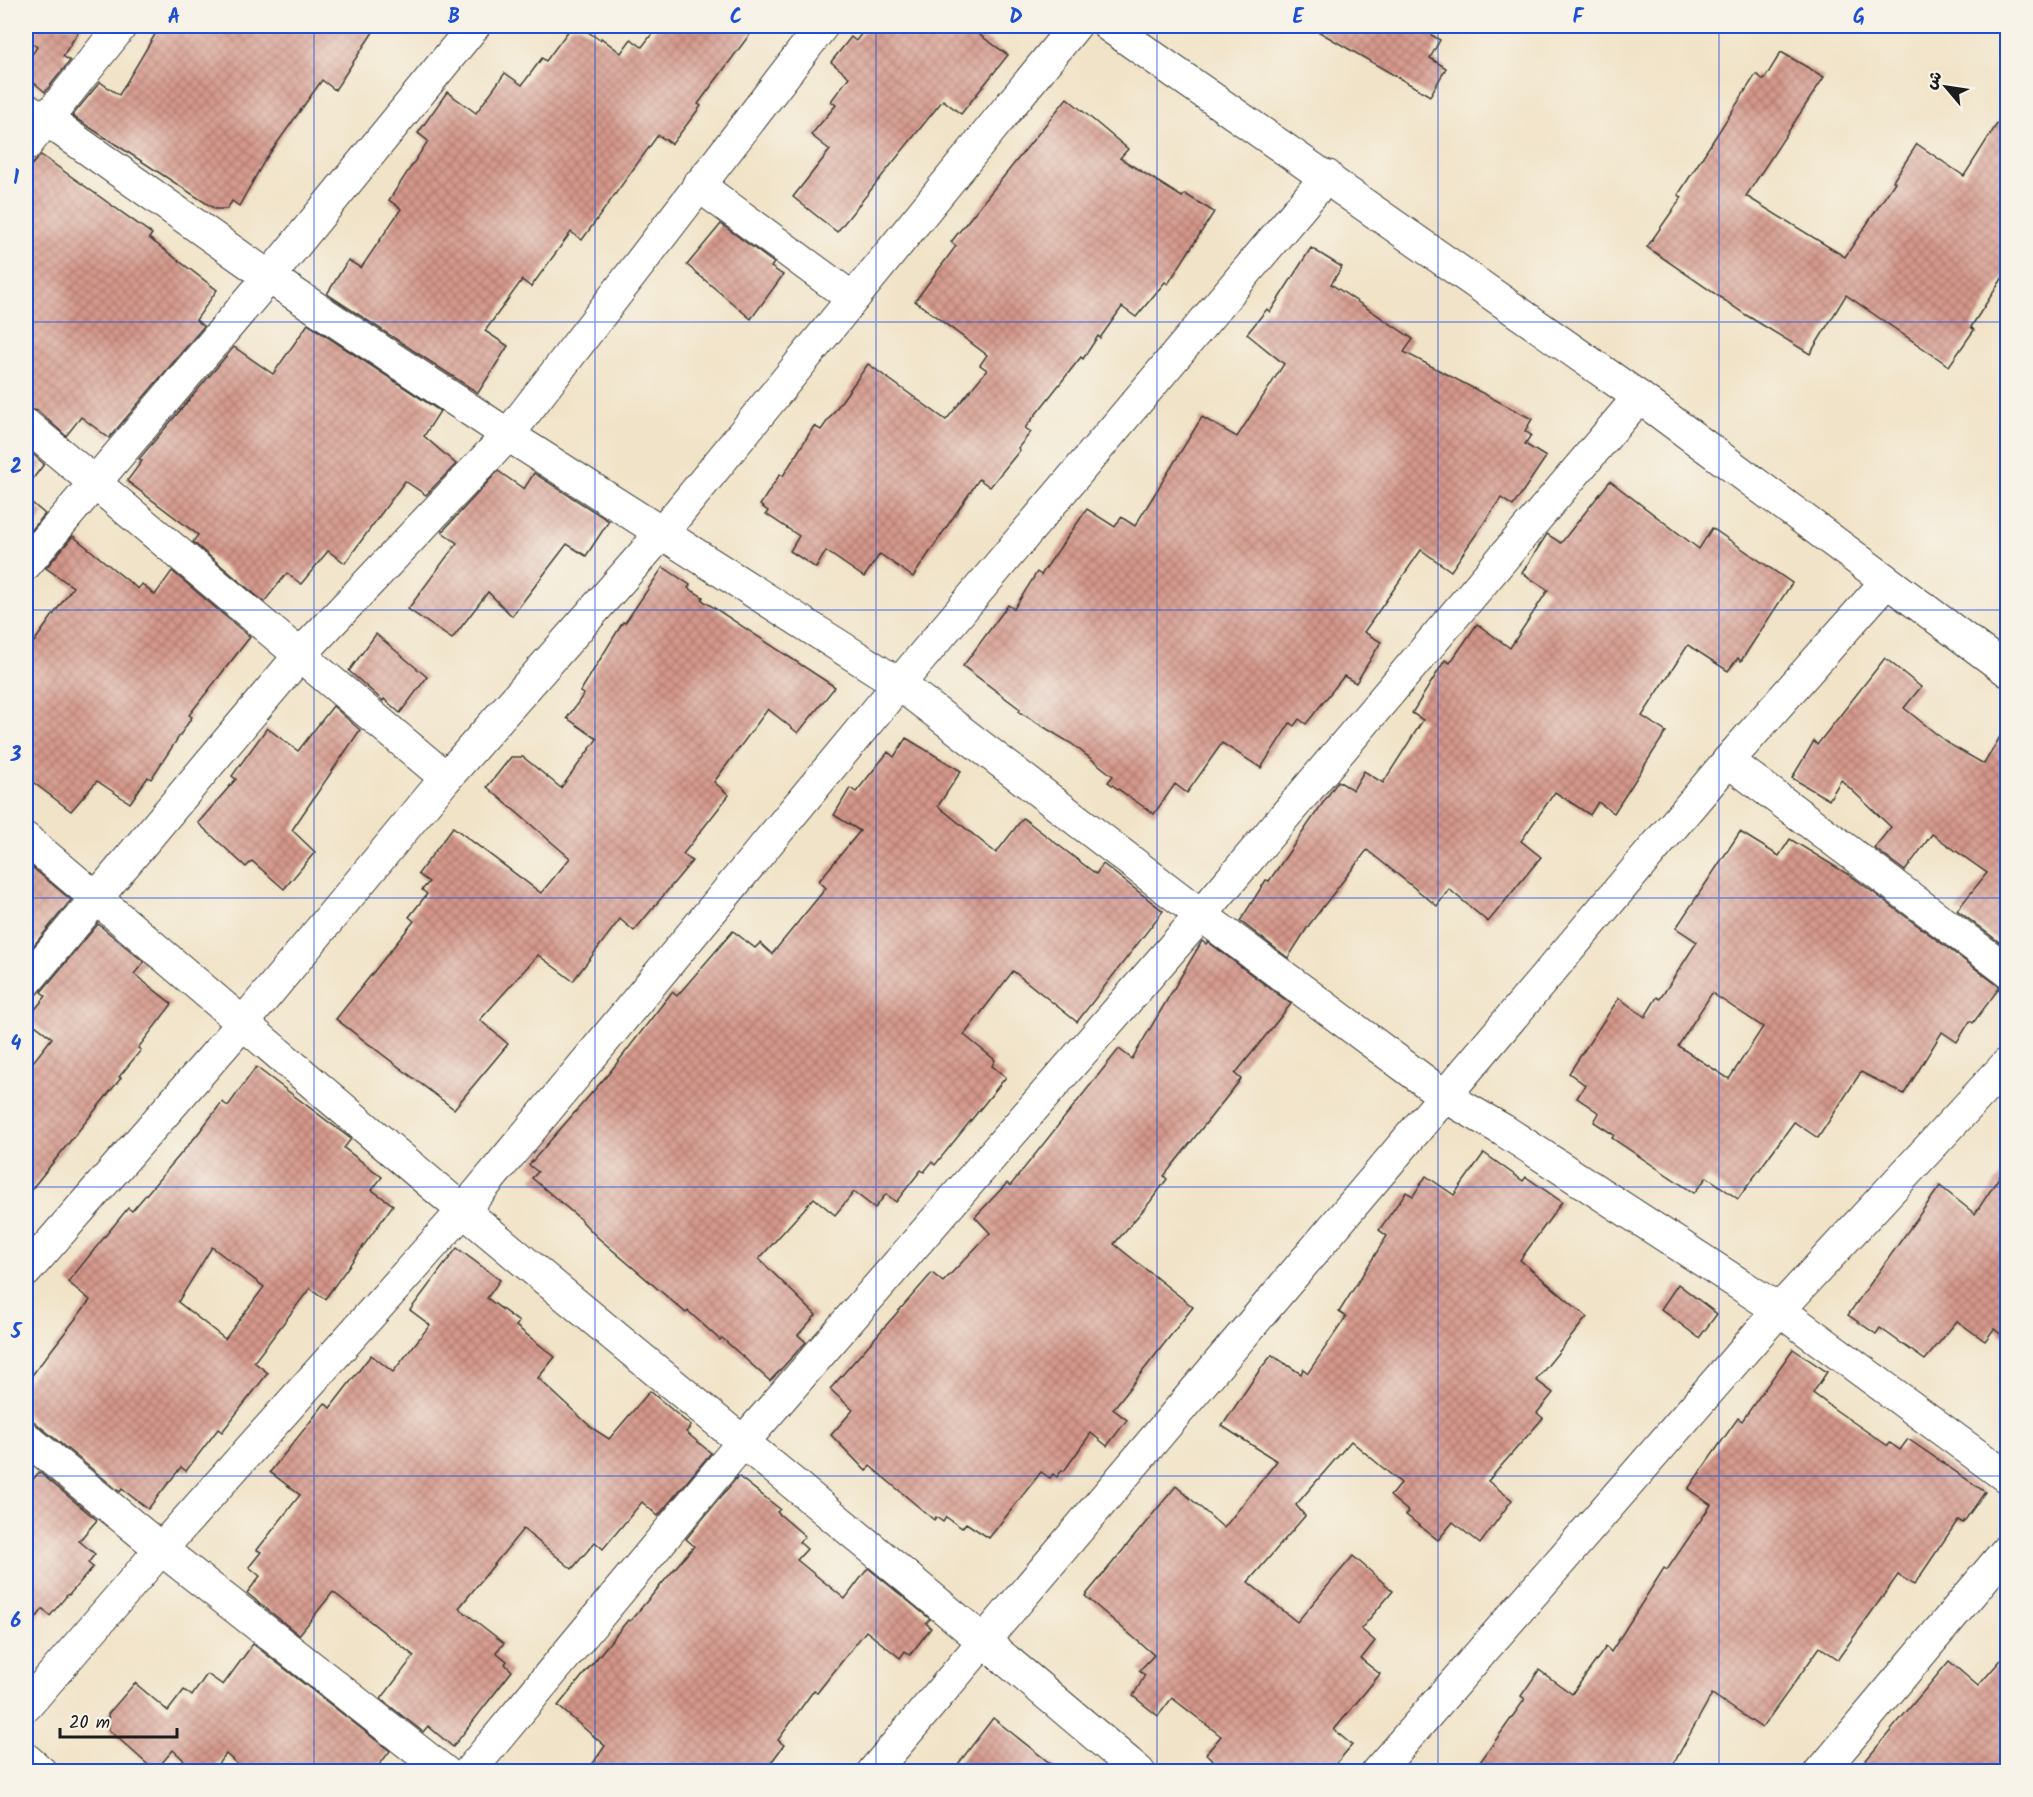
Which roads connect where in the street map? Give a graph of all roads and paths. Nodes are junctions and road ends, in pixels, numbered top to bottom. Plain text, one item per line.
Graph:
1 (121, 26) edge
2 (474, 26) edge
3 (822, 26) edge
4 (1075, 26) edge
5 (1109, 26) edge
6 (36, 115) edge
7 (26, 145) edge
8 (1327, 176) junction
9 (698, 185) junction
10 (269, 277) junction
11 (852, 298) junction
12 (1639, 397) junction
13 (26, 425) edge
14 (508, 435) junction
15 (95, 484) junction
16 (662, 532) junction
17 (26, 564) edge
18 (1886, 582) junction
19 (301, 654) junction
20 (2007, 671) edge
21 (899, 684) junction
22 (1728, 761) junction
23 (446, 778) junction
24 (26, 839) edge
25 (97, 899) junction
26 (1201, 915) junction
27 (2007, 971) edge
28 (26, 982) edge
29 (244, 1022) junction
30 (2007, 1062) edge
31 (1446, 1097) junction
32 (463, 1211) junction
33 (26, 1271) edge
34 (1779, 1310) junction
35 (26, 1438) edge
36 (743, 1442) junction
37 (2007, 1478) edge
38 (161, 1549) junction
39 (2007, 1550) edge
40 (985, 1640) junction
41 (26, 1706) edge
42 (26, 1759) edge
43 (41, 1772) edge
44 (445, 1772) edge
45 (469, 1772) edge
46 (873, 1772) edge
47 (1139, 1772) edge
48 (1377, 1772) edge
49 (1821, 1772) edge

1 - 6 street
2 - 10 street
3 - 9 street
4 - 11 street
5 - 8 street
6 - 7 street
6 - 10 street
8 - 12 street
8 - 21 street
9 - 11 street
9 - 14 street
10 - 14 street
10 - 15 street
11 - 16 street
12 - 18 street
12 - 26 street
13 - 15 street
14 - 16 street
14 - 19 street
15 - 17 street
15 - 19 street
16 - 21 street
16 - 23 street
18 - 20 street
18 - 22 street
19 - 23 street
19 - 25 street
21 - 26 street
21 - 32 street
22 - 27 street
22 - 31 street
23 - 29 street
24 - 25 street
25 - 28 street
25 - 29 street
26 - 31 street
26 - 36 street
29 - 32 street
29 - 33 street
30 - 34 street
31 - 34 street
31 - 40 street
32 - 36 street
32 - 38 street
34 - 37 street
34 - 48 street
35 - 38 street
36 - 40 street
36 - 45 street
38 - 41 street
38 - 44 street
39 - 49 street
40 - 46 street
40 - 47 street
42 - 43 street

